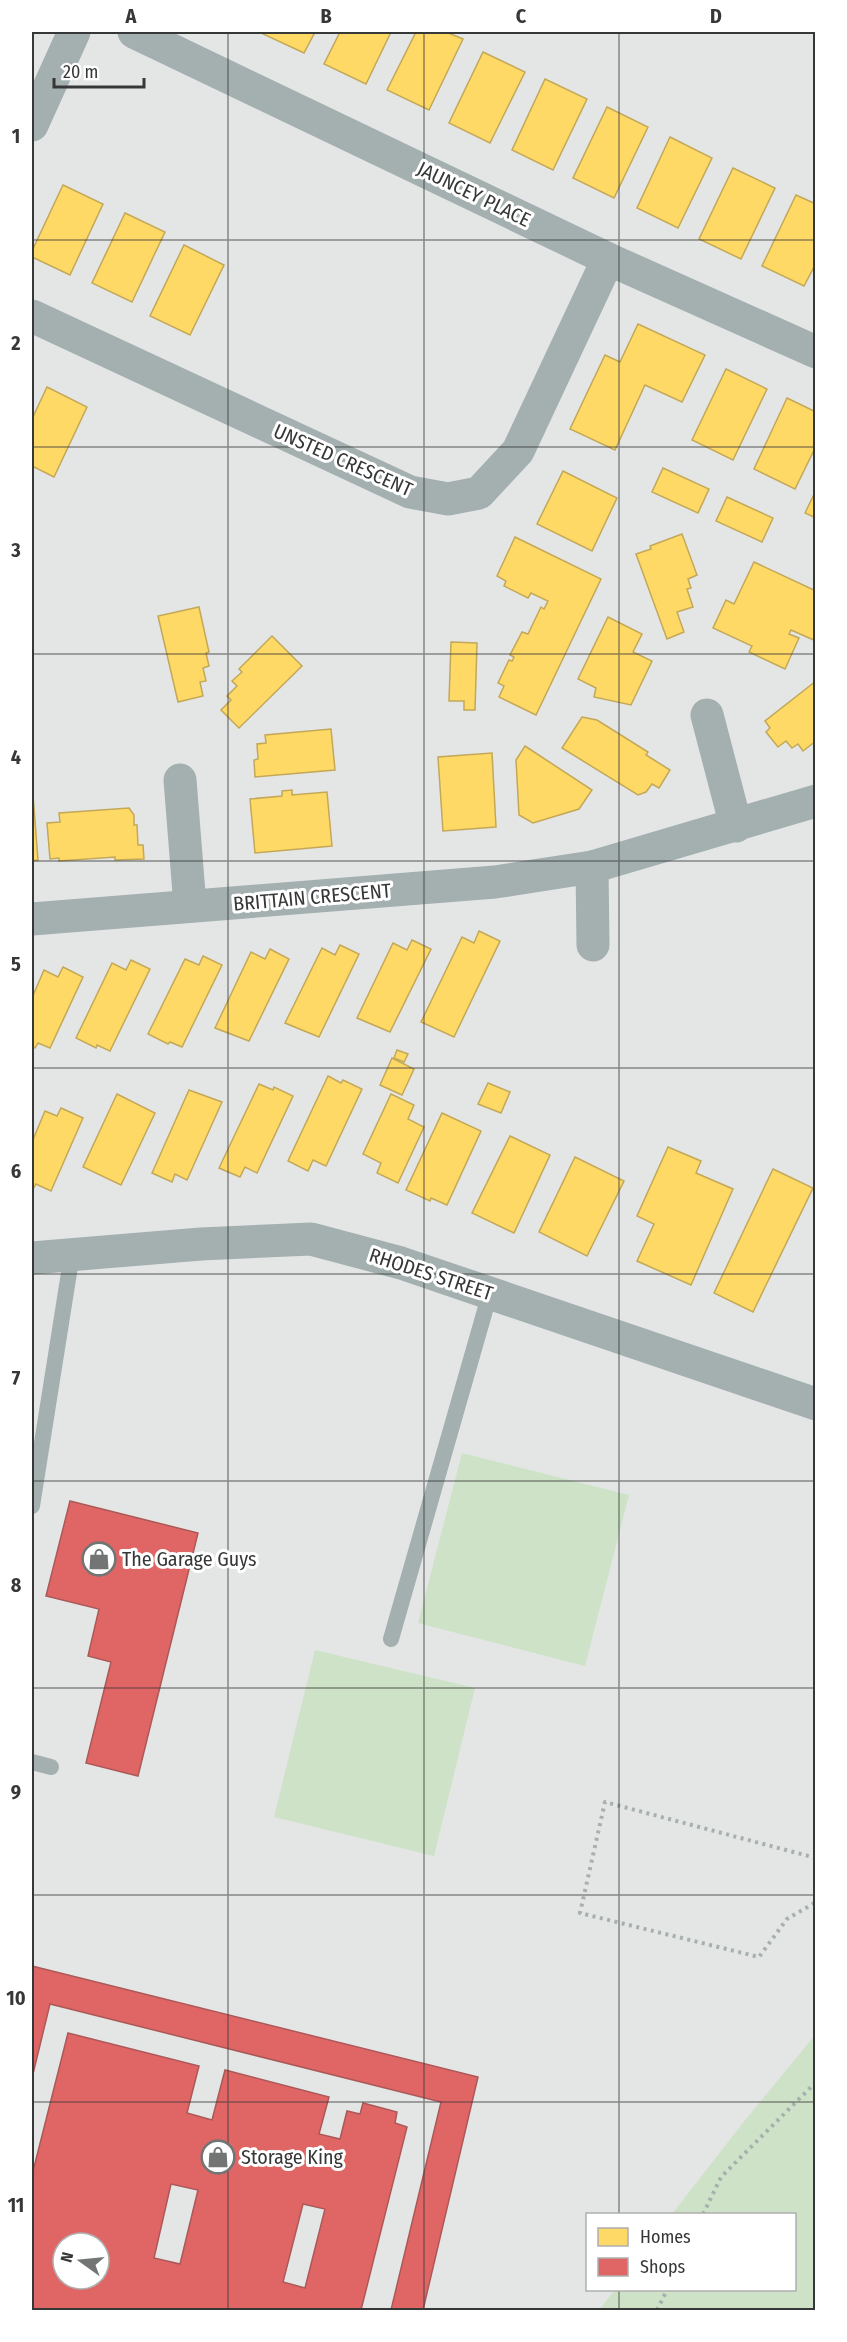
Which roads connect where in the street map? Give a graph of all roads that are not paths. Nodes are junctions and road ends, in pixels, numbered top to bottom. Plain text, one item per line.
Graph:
1 (74, 32) edge
2 (134, 32) edge
3 (32, 125) edge
4 (608, 259) junction
5 (32, 316) edge
6 (816, 352) edge
7 (707, 716) dead end
8 (180, 780) dead end
9 (816, 801) edge
10 (736, 826) junction
11 (592, 867) junction
12 (190, 906) junction
13 (32, 919) edge
14 (593, 945) dead end
15 (72, 1254) junction
16 (32, 1258) edge
17 (490, 1293) junction
18 (816, 1404) edge
19 (32, 1506) edge
20 (391, 1639) dead end
21 (32, 1762) edge
22 (51, 1767) dead end

1 - 3 street
2 - 4 street, JAUNCEY PLACE
4 - 5 street, UNSTED CRESCENT
4 - 6 street, JAUNCEY PLACE
7 - 10 street
8 - 12 street
9 - 10 street, BRITTAIN CRESCENT
10 - 11 street, BRITTAIN CRESCENT
11 - 12 street, BRITTAIN CRESCENT
11 - 14 street
12 - 13 street, BRITTAIN CRESCENT
15 - 16 street, RHODES STREET
15 - 17 street, RHODES STREET
15 - 19 lane
17 - 18 street, RHODES STREET
17 - 20 lane
21 - 22 lane

